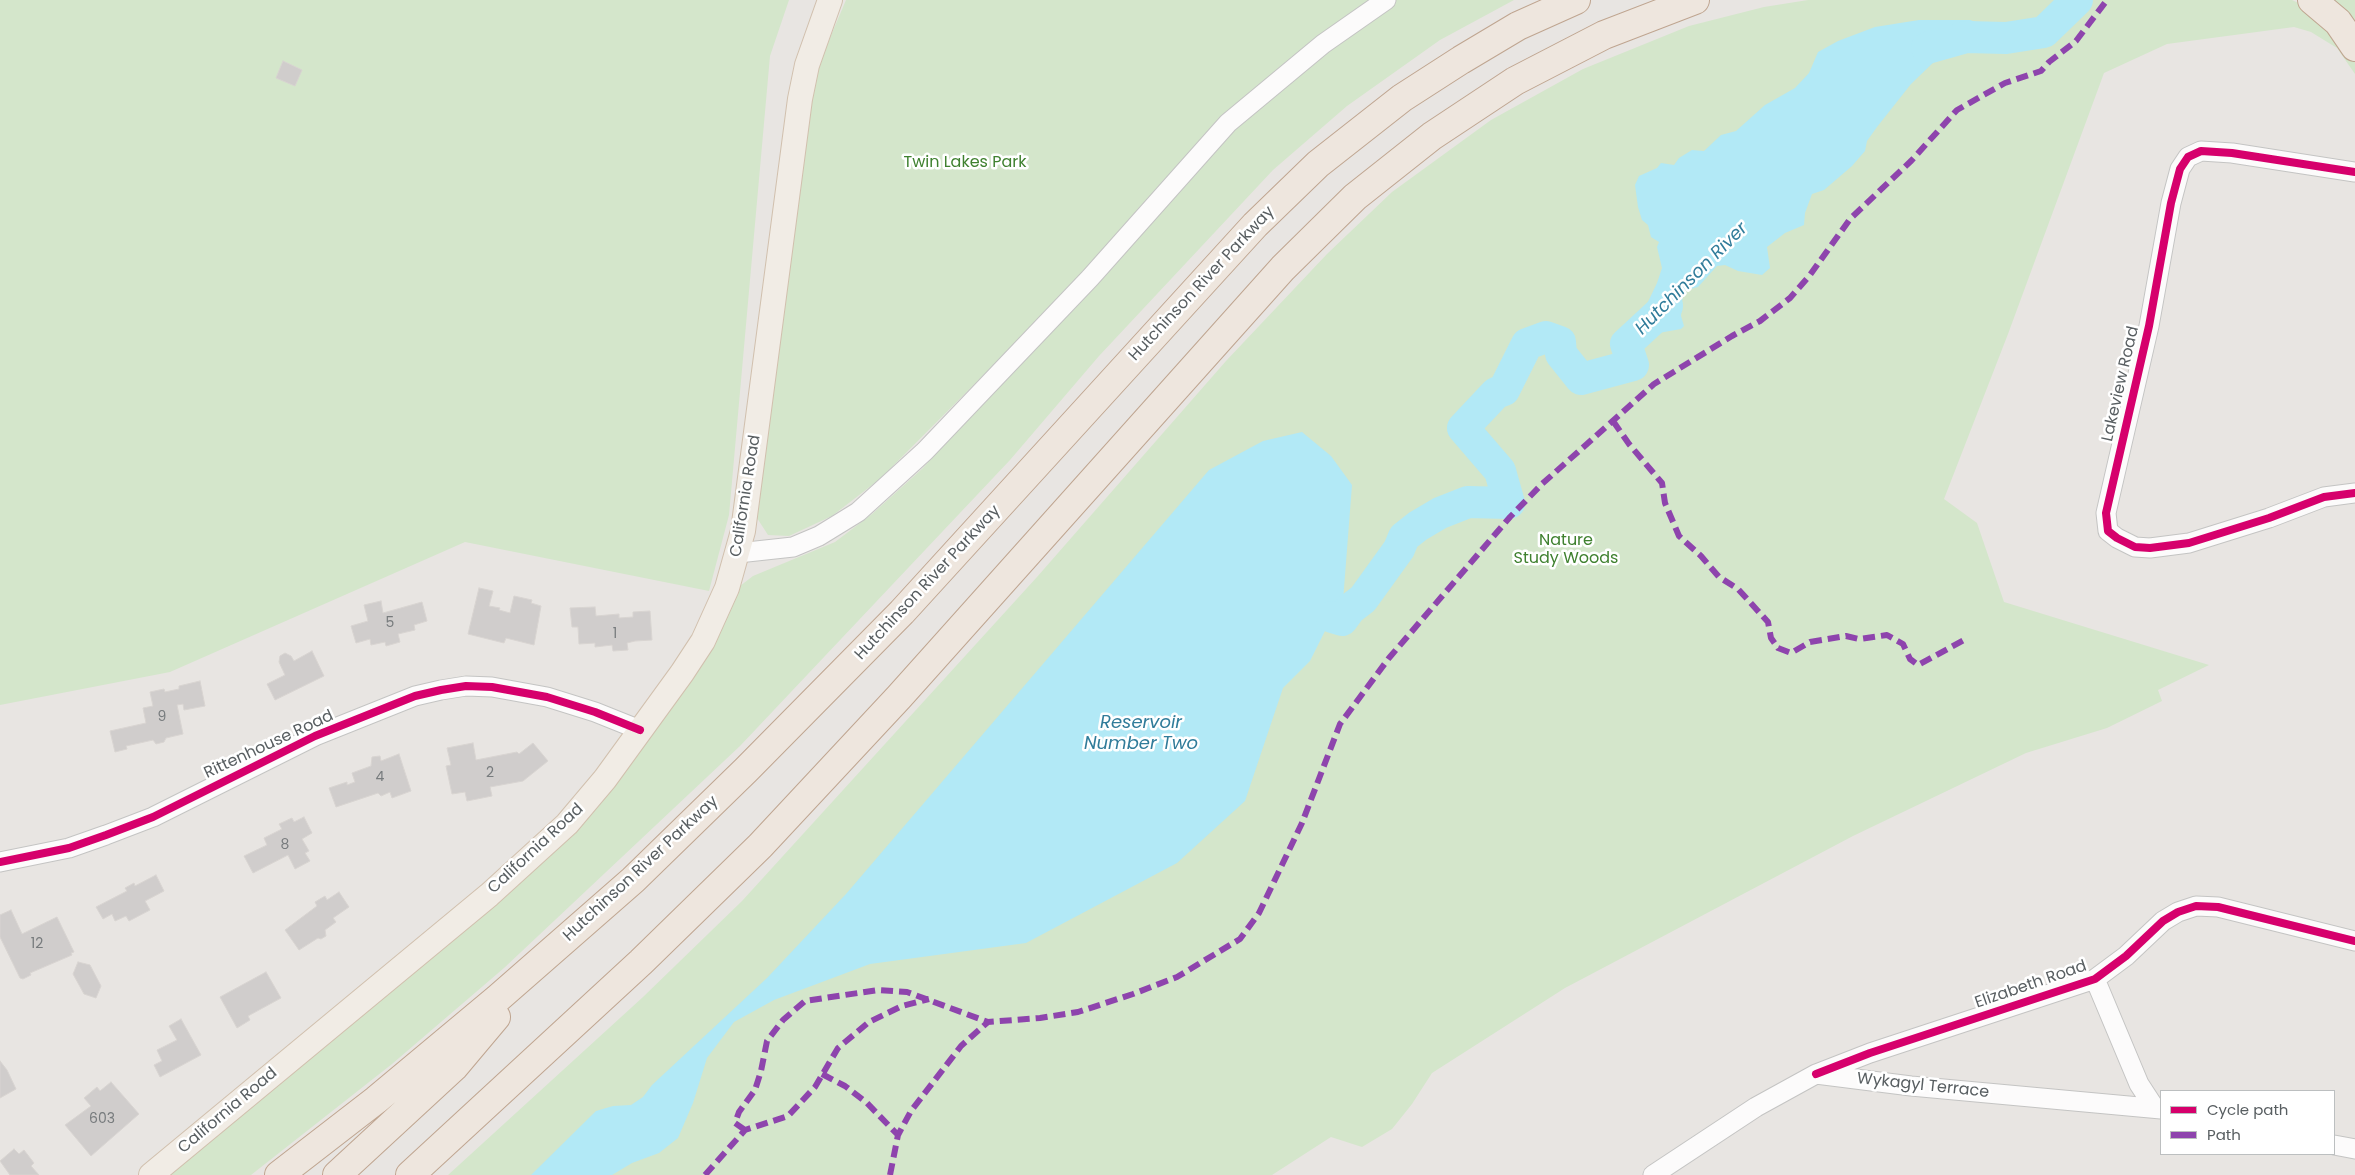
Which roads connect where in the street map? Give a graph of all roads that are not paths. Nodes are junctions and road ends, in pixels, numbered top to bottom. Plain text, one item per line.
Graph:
1 (830, 0) edge
2 (1386, 0) edge
3 (1576, 0) edge
4 (1695, 0) edge
5 (2312, 0) edge
6 (2355, 47) edge
7 (2355, 172) edge
8 (2355, 493) edge
9 (738, 553) junction
10 (640, 730) junction
11 (0, 862) edge
12 (2355, 941) edge
13 (550, 952) junction
14 (2095, 979) junction
15 (1816, 1074) junction
16 (2158, 1108) edge
17 (2335, 1145) edge
18 (2355, 1149) edge
19 (151, 1175) edge
20 (279, 1175) edge
21 (338, 1175) edge
22 (410, 1175) edge
23 (1653, 1175) edge

1 - 9 main road, California Road
2 - 9 street
3 - 13 highway, Hutchinson River Parkway
4 - 22 highway
5 - 6 highway
7 - 8 street, Lakeview Road
9 - 10 main road, California Road
10 - 11 street, Rittenhouse Road
10 - 19 main road, California Road
12 - 14 street, Elizabeth Road
13 - 20 highway, Hutchinson River Parkway
13 - 21 highway
14 - 15 street, Elizabeth Road
14 - 16 street, Elizabeth Road
15 - 16 street, Wykagyl Terrace
15 - 23 street
17 - 18 street

